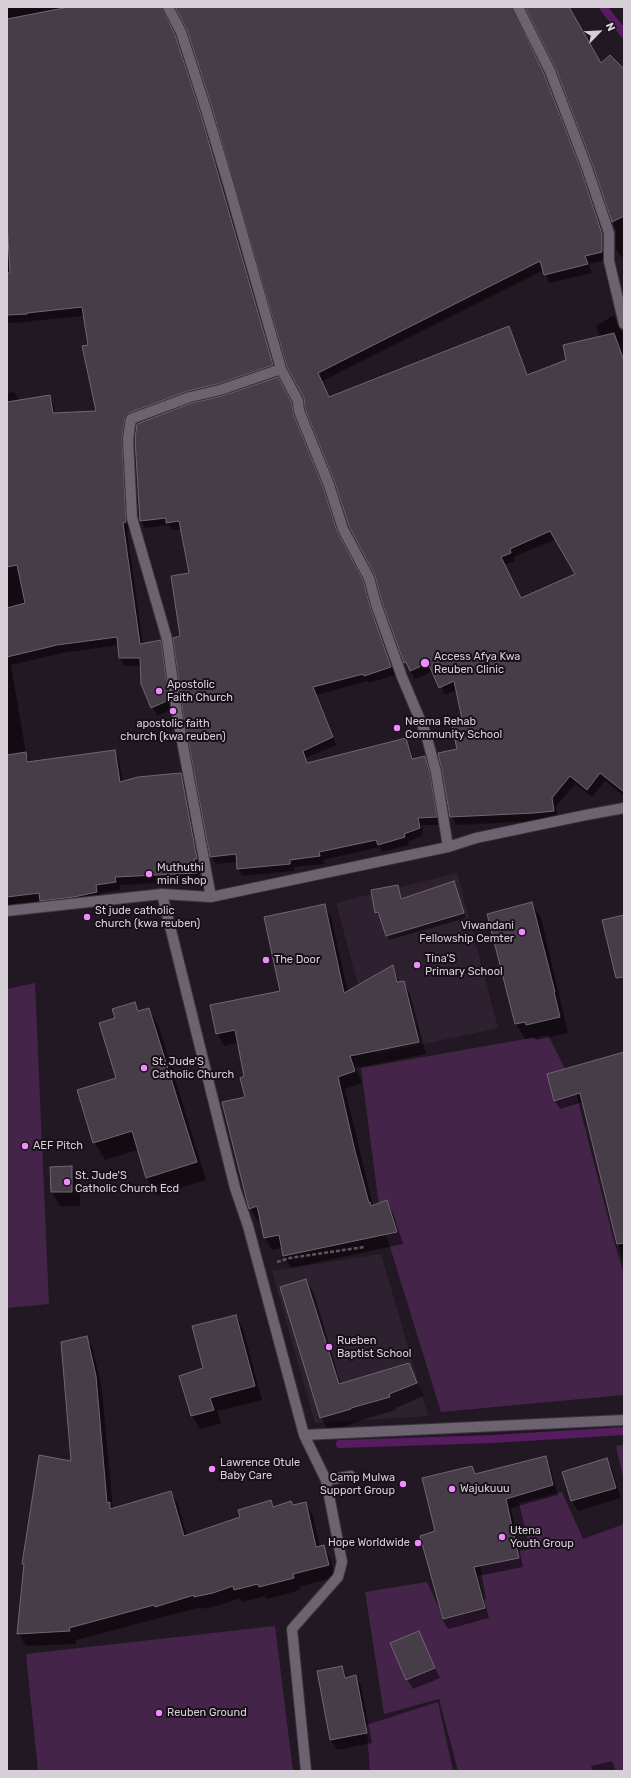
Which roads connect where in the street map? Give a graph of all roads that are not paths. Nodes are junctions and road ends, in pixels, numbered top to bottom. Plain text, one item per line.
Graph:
1 (168, 7) edge
2 (518, 7) edge
3 (624, 324) edge
4 (281, 369) junction
5 (624, 808) edge
6 (448, 847) junction
7 (162, 894) junction
8 (211, 897) junction
9 (7, 911) edge
10 (624, 1420) edge
11 (304, 1435) junction
12 (352, 1476) dead end
13 (326, 1480) junction
14 (306, 1771) edge

1 - 4 street
2 - 3 street
4 - 6 street
4 - 8 street
5 - 6 street
6 - 8 street
7 - 8 street
7 - 9 street
7 - 11 street
10 - 11 street
11 - 13 street
12 - 13 street
13 - 14 street

